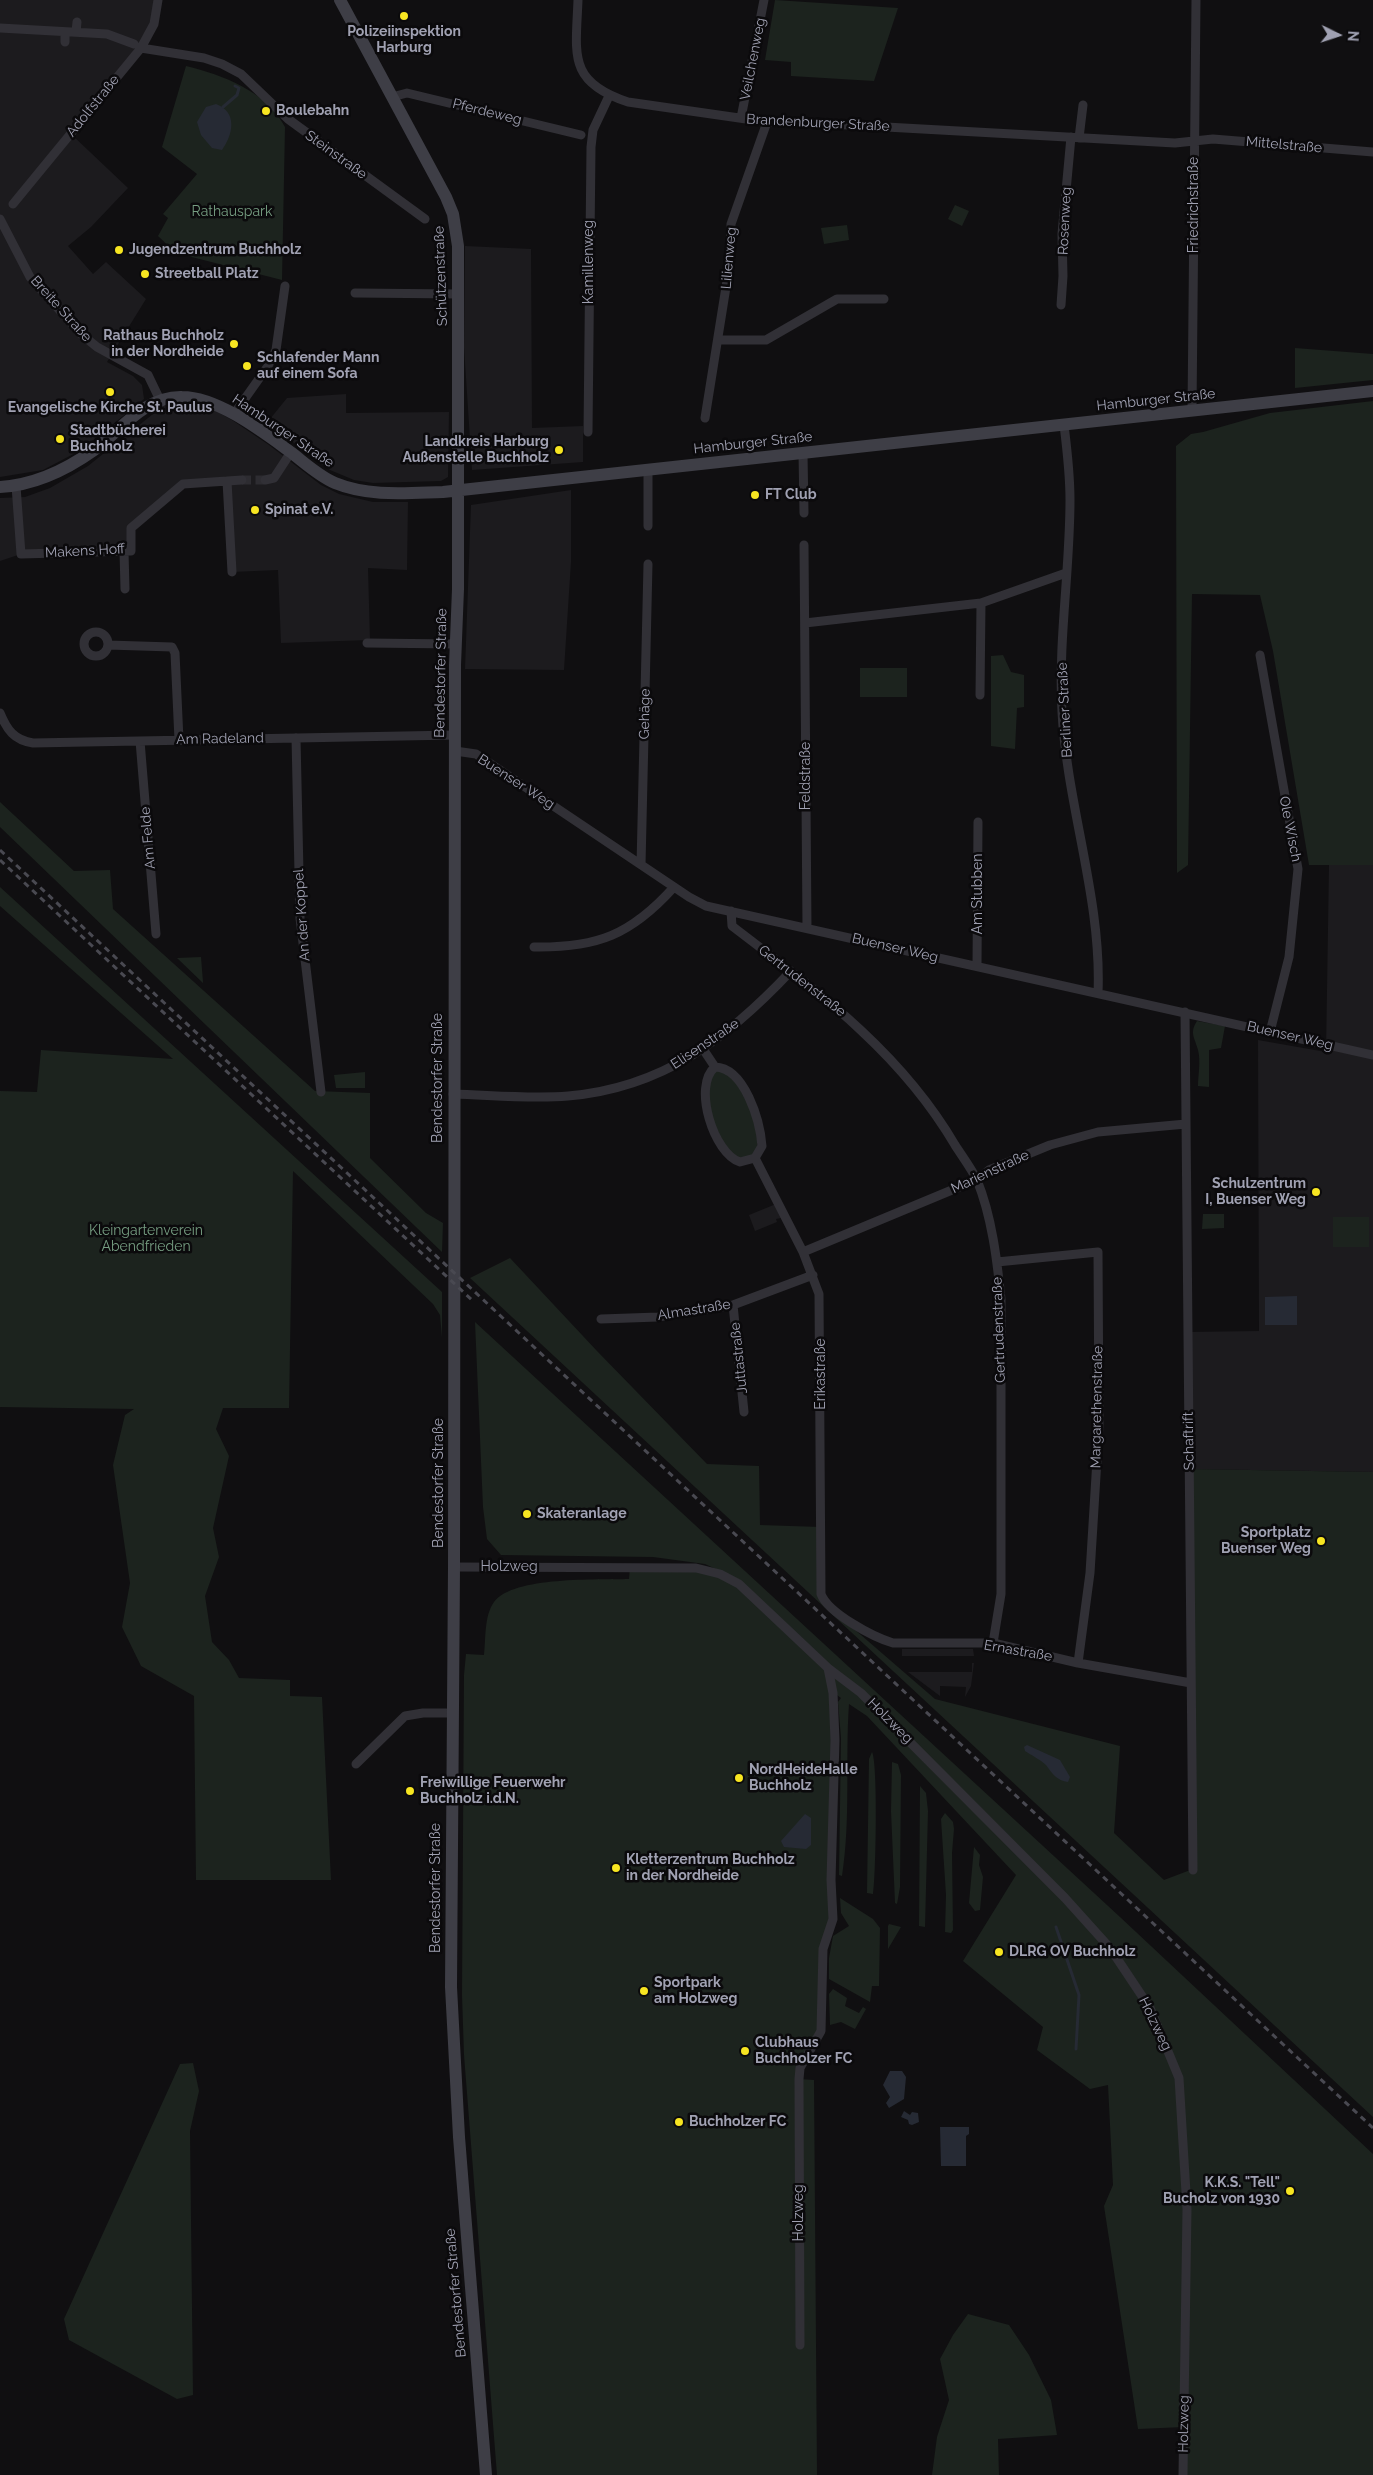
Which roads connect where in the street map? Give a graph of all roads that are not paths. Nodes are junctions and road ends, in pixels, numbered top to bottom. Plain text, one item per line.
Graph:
1 (158, 0) edge
2 (340, 0) edge
3 (578, 0) edge
4 (764, 0) edge
5 (1196, 0) edge
6 (77, 22) dead end
7 (0, 28) edge
8 (65, 32) junction
9 (76, 32) junction
10 (64, 42) dead end
11 (138, 46) junction
12 (609, 96) junction
13 (392, 97) junction
14 (1083, 105) dead end
15 (741, 118) junction
16 (767, 122) junction
17 (581, 135) dead end
18 (1075, 137) junction
19 (1195, 141) junction
20 (1373, 152) edge
21 (13, 204) dead end
22 (0, 219) edge
23 (425, 219) dead end
24 (284, 286) dead end
25 (355, 293) dead end
26 (458, 294) junction
27 (884, 299) dead end
28 (1061, 305) dead end
29 (719, 340) junction
30 (1373, 391) edge
31 (160, 400) junction
32 (1192, 411) junction
33 (234, 414) junction
34 (705, 418) dead end
35 (1064, 425) junction
36 (588, 432) dead end
37 (291, 452) junction
38 (803, 453) junction
39 (648, 470) junction
40 (242, 480) tunnel mouth
41 (266, 480) tunnel mouth
42 (227, 481) junction
43 (16, 486) junction
44 (0, 487) edge
45 (459, 490) junction
46 (804, 513) dead end
47 (648, 526) dead end
48 (804, 545) dead end
49 (124, 551) junction
50 (648, 564) dead end
51 (232, 572) dead end
52 (1066, 573) junction
53 (125, 590) dead end
54 (981, 603) junction
55 (805, 623) junction
56 (367, 643) dead end
57 (456, 644) junction
58 (108, 645) dead end
59 (1260, 655) dead end
60 (980, 695) dead end
61 (0, 713) edge
62 (455, 735) junction
63 (296, 738) junction
64 (179, 740) junction
65 (140, 741) junction
66 (455, 751) junction
67 (978, 822) dead end
68 (641, 865) junction
69 (674, 887) junction
70 (731, 911) junction
71 (807, 928) junction
72 (156, 934) dead end
73 (534, 947) dead end
74 (977, 966) junction
75 (791, 971) junction
76 (1098, 993) junction
77 (1185, 1012) junction
78 (1270, 1032) junction
79 (703, 1049) junction
80 (1373, 1055) edge
81 (715, 1067) junction
82 (321, 1092) dead end
83 (453, 1094) junction
84 (1186, 1124) junction
85 (755, 1158) junction
86 (976, 1180) junction
87 (803, 1252) junction
88 (997, 1262) junction
89 (813, 1274) junction
90 (733, 1305) junction
91 (600, 1319) dead end
92 (744, 1412) dead end
93 (454, 1567) junction
94 (824, 1603) joint
95 (994, 1643) junction
96 (1078, 1663) junction
97 (828, 1668) junction
98 (1191, 1683) junction
99 (452, 1713) junction
100 (356, 1764) dead end
101 (1193, 1870) dead end
102 (800, 2345) dead end
103 (486, 2475) edge
104 (1183, 2475) edge

1 - 11 street, Adolfstraße
2 - 13 street, Schützenstraße
3 - 12 street, Brandenburger Straße
4 - 15 street, Veilchenweg
5 - 19 street, Friedrichstraße
6 - 9 street
7 - 8 street, Steinstraße
8 - 9 street, Steinstraße
8 - 10 street
9 - 11 street, Steinstraße
11 - 21 street, Adolfstraße
11 - 23 street, Steinstraße
12 - 15 street, Brandenburger Straße
12 - 36 street, Kamillenweg
13 - 17 street, Pferdeweg
13 - 26 street, Schützenstraße
14 - 18 street
15 - 16 street, Brandenburger Straße
16 - 18 street, Brandenburger Straße
16 - 29 street, Lilienweg
18 - 19 street, Brandenburger Straße
18 - 28 street, Rosenweg
19 - 20 street, Mittelstraße
19 - 32 street, Friedrichstraße
22 - 31 street, Breite Straße
24 - 33 street
25 - 26 street
26 - 45 street, Schützenstraße
27 - 29 street
29 - 34 street, Lilienweg
30 - 32 street, Hamburger Straße
31 - 33 street, Hamburger Straße
31 - 43 street
32 - 35 street, Hamburger Straße
33 - 37 street, Hamburger Straße
35 - 38 street, Hamburger Straße
35 - 52 street, Berliner Straße
37 - 41 street
37 - 45 street, Hamburger Straße
38 - 39 street, Hamburger Straße
38 - 46 street
39 - 45 street, Hamburger Straße
39 - 47 street
40 - 42 street, Makens Hoff
42 - 49 street, Makens Hoff
42 - 51 street
43 - 44 street
43 - 49 street, Makens Hoff
45 - 57 street, Bendestorfer Straße
48 - 55 street, Feldstraße
49 - 53 street
50 - 68 street, Gehäge
52 - 54 street
52 - 76 street, Berliner Straße
54 - 55 street
54 - 60 street
55 - 71 street, Feldstraße
56 - 57 street
57 - 62 street, Bendestorfer Straße
58 - 64 street
59 - 78 street, Ole Wisch
61 - 65 street, Am Radeland
62 - 63 street, Am Radeland
62 - 66 street, Bendestorfer Straße
63 - 64 street, Am Radeland
63 - 82 street, An der Koppel
64 - 65 street, Am Radeland
65 - 72 street, Am Felde
66 - 68 street, Buenser Weg
66 - 83 street, Bendestorfer Straße
67 - 74 street, Am Stubben
68 - 69 street, Buenser Weg
69 - 70 street, Buenser Weg
69 - 73 street
70 - 71 street, Buenser Weg
70 - 75 street, Gertrudenstraße
71 - 74 street, Buenser Weg
74 - 76 street, Buenser Weg
75 - 79 street, Elisenstraße
75 - 86 street, Gertrudenstraße
76 - 77 street, Buenser Weg
77 - 78 street, Buenser Weg
77 - 84 street, Schaftrift
78 - 80 street, Buenser Weg
79 - 81 street
79 - 83 street, Elisenstraße
81 - 85 street
81 - 85 street
83 - 93 street, Bendestorfer Straße
84 - 86 street, Marienstraße
84 - 98 street, Schaftrift
85 - 87 street, Erikastraße
86 - 87 street, Marienstraße
86 - 88 street, Gertrudenstraße
87 - 89 street, Erikastraße
88 - 95 street, Gertrudenstraße
88 - 96 street, Margarethenstraße
89 - 90 street, Almastraße
89 - 94 street, Erikastraße
90 - 91 street, Almastraße
90 - 92 street, Juttastraße
93 - 97 street, Holzweg
93 - 99 street, Bendestorfer Straße
94 - 95 street, Ernastraße
95 - 96 street, Ernastraße
96 - 98 street, Ernastraße
97 - 102 street, Holzweg
97 - 104 street, Holzweg
98 - 101 street, Schaftrift
99 - 100 street
99 - 103 street, Bendestorfer Straße

